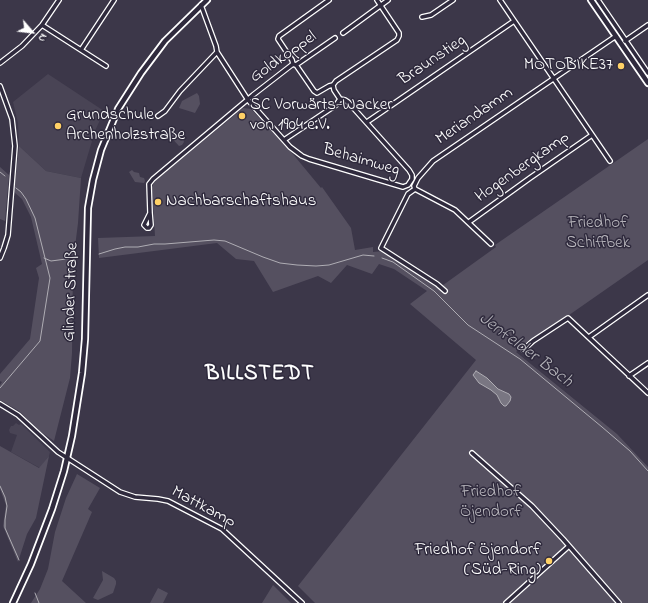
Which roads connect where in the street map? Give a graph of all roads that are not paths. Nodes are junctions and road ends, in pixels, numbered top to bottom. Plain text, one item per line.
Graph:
1 (60, 0) edge
2 (114, 0) edge
3 (207, 0) edge
4 (330, 0) edge
5 (377, 0) edge
6 (388, 0) edge
7 (453, 0) edge
8 (500, 0) edge
9 (591, 0) edge
10 (598, 0) edge
11 (201, 6) junction
12 (381, 6) junction
13 (422, 17) dead end
14 (514, 21) junction
15 (42, 25) junction
16 (648, 25) edge
17 (343, 33) dead end
18 (616, 36) junction
19 (335, 38) dead end
20 (625, 41) junction
21 (81, 50) junction
22 (217, 52) junction
23 (0, 63) edge
24 (295, 65) junction
25 (106, 66) dead end
26 (648, 73) edge
27 (553, 79) junction
28 (648, 83) edge
29 (333, 85) junction
30 (0, 86) edge
31 (340, 99) junction
32 (248, 100) junction
33 (158, 116) dead end
34 (367, 122) junction
35 (592, 136) junction
36 (284, 140) junction
37 (610, 161) dead end
38 (415, 189) junction
39 (150, 213) dead end
40 (469, 222) junction
41 (491, 244) dead end
42 (0, 258) edge
43 (445, 291) dead end
44 (648, 296) edge
45 (589, 337) junction
46 (523, 350) dead end
47 (648, 363) edge
48 (629, 376) junction
49 (648, 393) edge
50 (0, 404) edge
51 (472, 453) dead end
52 (67, 458) junction
53 (570, 546) junction
54 (13, 603) edge
55 (302, 603) edge
56 (506, 603) edge
57 (619, 603) edge

1 - 15 street
2 - 21 street
3 - 11 main road, Glinder Straße
4 - 24 street
5 - 12 street
6 - 12 street, Goldkoppel
7 - 13 street
8 - 14 street
9 - 18 main road
10 - 20 street
11 - 22 street
11 - 52 main road, Glinder Straße
12 - 17 street, Goldkoppel
12 - 29 street
14 - 27 street
14 - 34 street, Braunstieg
15 - 21 street
15 - 23 street
16 - 20 street
18 - 27 street, Meriandamm
18 - 28 main road
19 - 24 street, Goldkoppel
20 - 26 street
21 - 25 street
22 - 32 street
22 - 33 street
24 - 29 street
24 - 32 street, Goldkoppel
27 - 35 street
27 - 38 street, Meriandamm
29 - 31 street
30 - 42 street
31 - 34 street
31 - 36 street
32 - 36 street
32 - 39 street, Goldkoppel
34 - 36 street, Behaimweg
35 - 37 street
35 - 40 street, Hogenbergkamp
38 - 40 street, Behaimweg
38 - 43 street, Meriandamm
40 - 41 street, Behaimweg
44 - 45 street
45 - 46 street
45 - 48 street
47 - 48 street
48 - 49 street
50 - 52 street, Mattkamp
51 - 53 street
52 - 54 main road, Glinder Straße
52 - 55 street, Mattkamp
53 - 56 street
53 - 57 street

